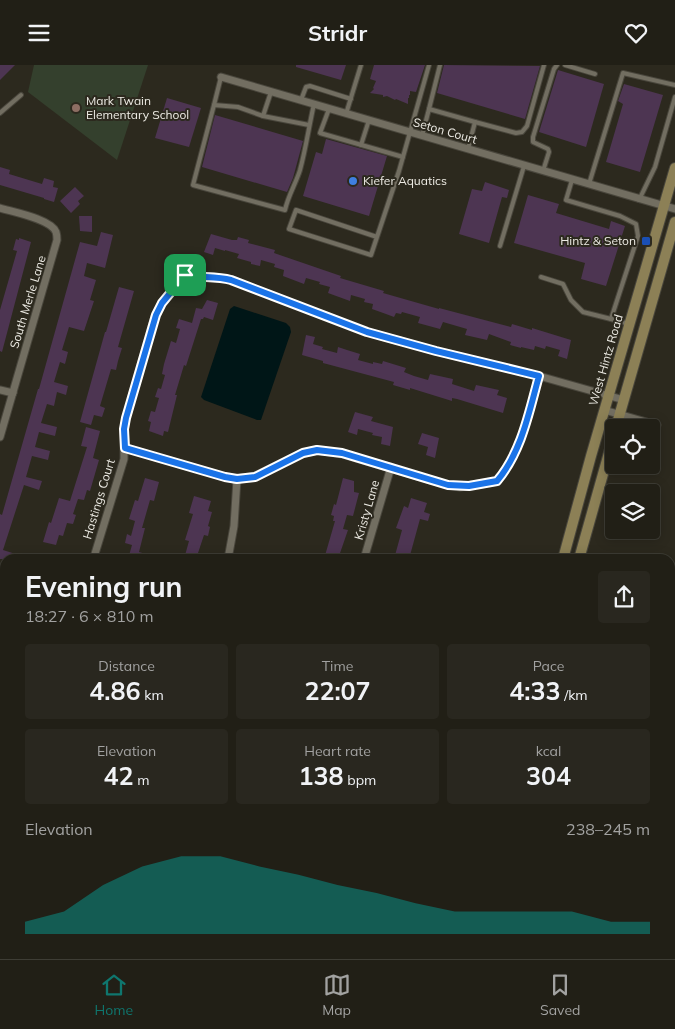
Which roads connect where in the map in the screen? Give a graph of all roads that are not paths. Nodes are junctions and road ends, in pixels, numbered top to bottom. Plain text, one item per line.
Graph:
1 (361, 65) edge
2 (429, 65) edge
3 (440, 65) edge
4 (544, 65) edge
5 (557, 65) edge
6 (565, 65) edge
7 (596, 74) dead end
8 (221, 77) joint
9 (675, 85) edge
10 (271, 91) junction
11 (21, 95) dead end
12 (675, 97) edge
13 (351, 99) junction
14 (301, 100) junction
15 (314, 104) junction
16 (214, 105) junction
17 (329, 109) junction
18 (429, 109) junction
19 (0, 113) edge
20 (346, 114) junction
21 (263, 116) junction
22 (369, 120) junction
23 (475, 122) junction
24 (309, 125) junction
25 (410, 132) junction
26 (422, 136) junction
27 (361, 145) junction
28 (468, 149) junction
29 (403, 157) junction
30 (524, 166) junction
31 (675, 168) edge
32 (543, 171) junction
33 (572, 180) junction
34 (589, 185) junction
35 (639, 200) junction
36 (664, 206) junction
37 (0, 208) edge
38 (675, 209) edge
39 (675, 222) edge
40 (377, 237) junction
41 (500, 246) dead end
42 (540, 277) dead end
43 (611, 319) junction
44 (629, 324) junction
45 (539, 376) junction
46 (0, 390) edge
47 (13, 393) junction
48 (608, 396) junction
49 (624, 400) junction
50 (604, 410) junction
51 (620, 414) junction
52 (618, 419) edge
53 (637, 419) edge
54 (0, 437) edge
55 (125, 448) junction
56 (391, 467) junction
57 (605, 467) edge
58 (237, 479) junction
59 (95, 554) edge
60 (229, 554) edge
61 (365, 554) edge
62 (563, 554) edge
63 (580, 554) edge

1 - 13 lane
2 - 25 lane
3 - 18 lane
4 - 23 lane
5 - 32 lane
6 - 7 lane
8 - 10 street, Seton Court
8 - 16 lane
9 - 34 lane
10 - 14 street, Seton Court
10 - 21 lane
11 - 19 lane
12 - 35 lane
13 - 14 lane
13 - 20 lane
14 - 15 street, Seton Court
15 - 17 street, Seton Court
15 - 24 lane
16 - 21 lane
16 - 24 lane
17 - 20 street, Seton Court
17 - 27 lane
18 - 23 lane
18 - 26 lane
20 - 22 street, Seton Court
21 - 24 lane
22 - 25 street, Seton Court
22 - 27 lane
23 - 28 lane
25 - 26 street, Seton Court
25 - 29 lane
26 - 28 street, Seton Court
27 - 29 lane
28 - 30 street, Seton Court
29 - 40 lane
30 - 32 street, Seton Court
30 - 41 lane
31 - 36 main road, West Hintz Road
32 - 33 street, Seton Court
33 - 34 street, Seton Court
33 - 43 lane
34 - 35 street, Seton Court
35 - 36 street, Seton Court
36 - 38 street, Seton Court
36 - 44 main road, West Hintz Road
37 - 47 street, South Merle Lane
39 - 49 main road
40 - 40 lane
42 - 43 lane
43 - 44 lane
44 - 48 main road, West Hintz Road
45 - 48 street
45 - 55 street, Hastings Court
45 - 56 street
46 - 47 street
47 - 54 street, South Merle Lane
48 - 49 street
48 - 50 main road, West Hintz Road
49 - 51 main road
50 - 51 street
50 - 62 main road, West Hintz Road
51 - 52 main road
51 - 53 street
55 - 58 street
55 - 59 street, Hastings Court
56 - 58 street
56 - 61 street, Kristy Lane
57 - 63 main road
58 - 60 street

